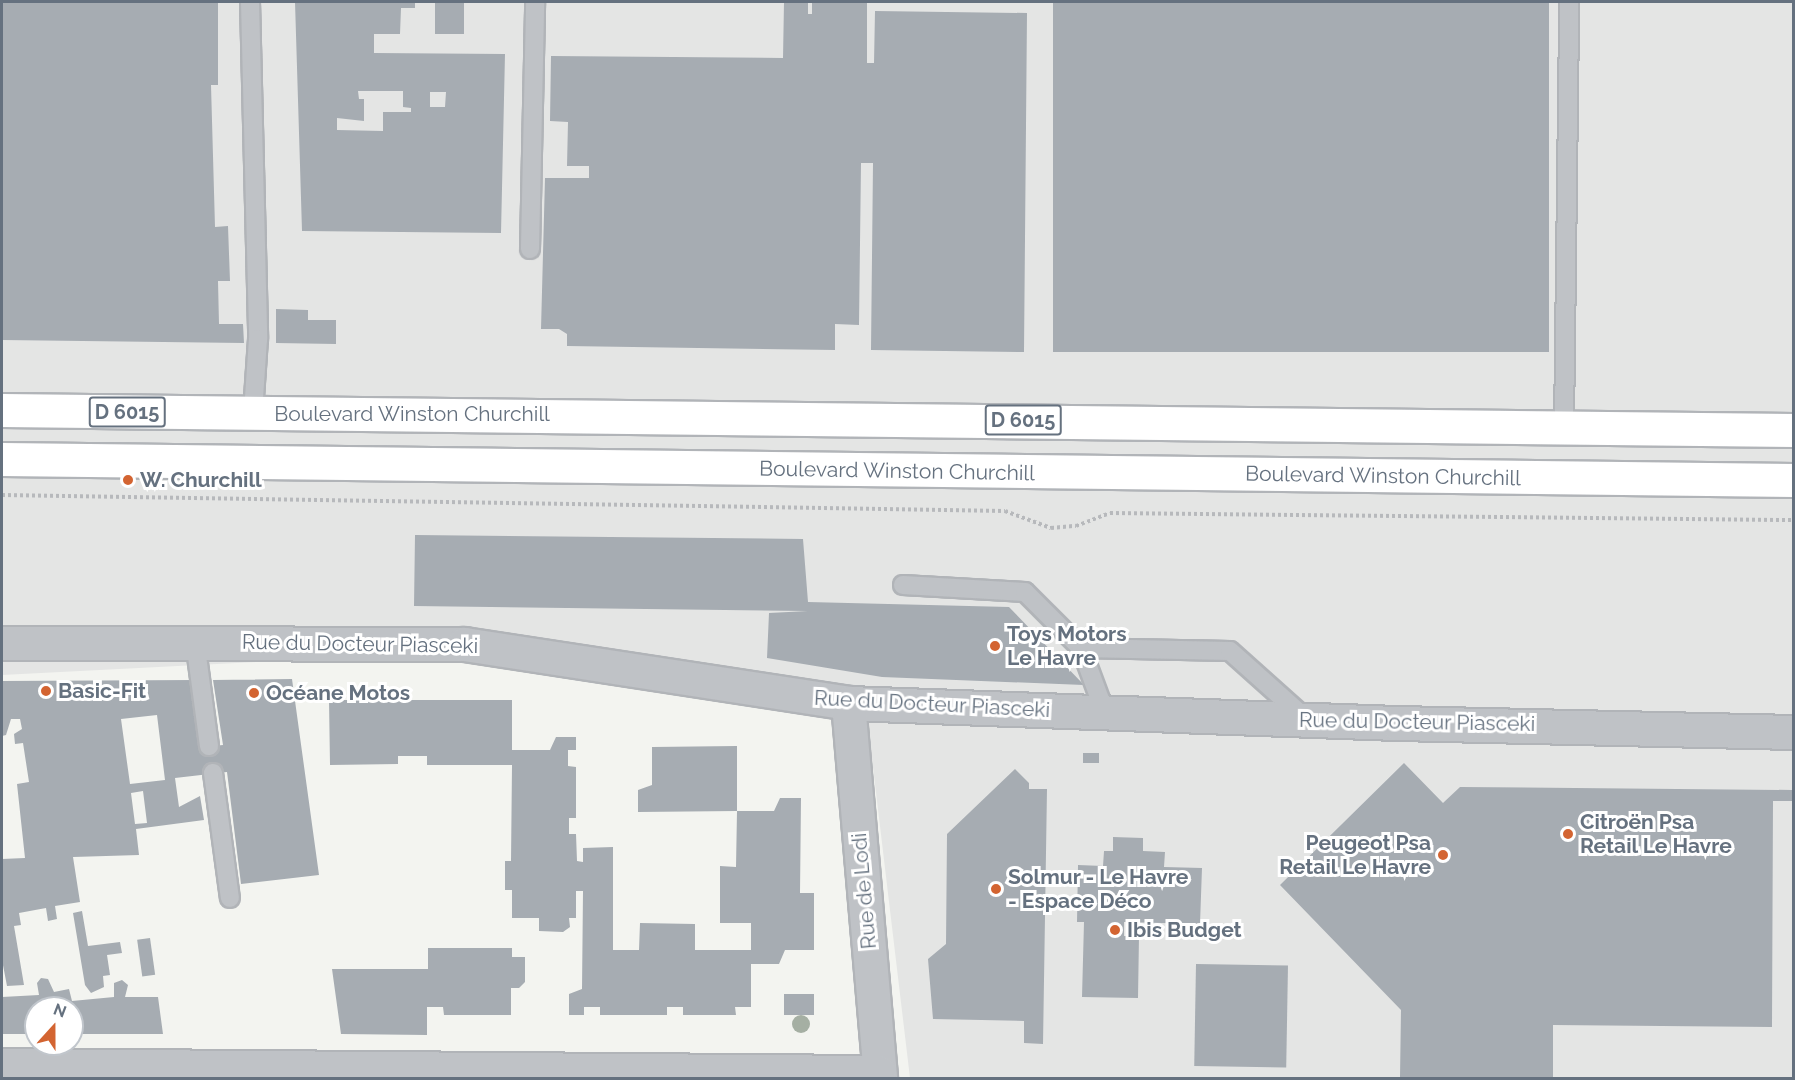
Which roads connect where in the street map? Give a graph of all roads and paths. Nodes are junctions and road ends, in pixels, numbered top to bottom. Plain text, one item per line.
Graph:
1 (250, 2) edge
2 (535, 2) edge
3 (1569, 2) edge
4 (530, 249) dead end
5 (2, 410) edge
6 (253, 413) junction
7 (1564, 428) junction
8 (1794, 430) edge
9 (2, 459) edge
10 (1794, 480) edge
11 (2, 495) edge
12 (1794, 520) edge
13 (903, 585) dead end
14 (195, 641) junction
15 (2, 643) edge
16 (1081, 648) junction
17 (848, 704) junction
18 (1105, 713) junction
19 (1307, 720) junction
20 (1794, 732) edge
21 (209, 746) dead end
22 (213, 773) dead end
23 (230, 898) dead end
24 (2, 1065) edge
25 (880, 1075) edge

1 - 6 lane
2 - 4 lane
3 - 7 lane
5 - 6 main road, Boulevard Winston Churchill / D 6015
6 - 7 main road, Boulevard Winston Churchill / D 6015
7 - 8 main road, Boulevard Winston Churchill / D 6015
9 - 10 main road, Boulevard Winston Churchill
11 - 12 path
13 - 16 lane
14 - 15 street, Rue du Docteur Piasceki
14 - 17 street, Rue du Docteur Piasceki
14 - 21 lane
16 - 18 lane
16 - 19 lane
17 - 18 street, Rue du Docteur Piasceki
17 - 25 street, Rue de Lodi
18 - 19 street, Rue du Docteur Piasceki
19 - 20 street, Rue du Docteur Piasceki
22 - 23 lane
24 - 25 street

